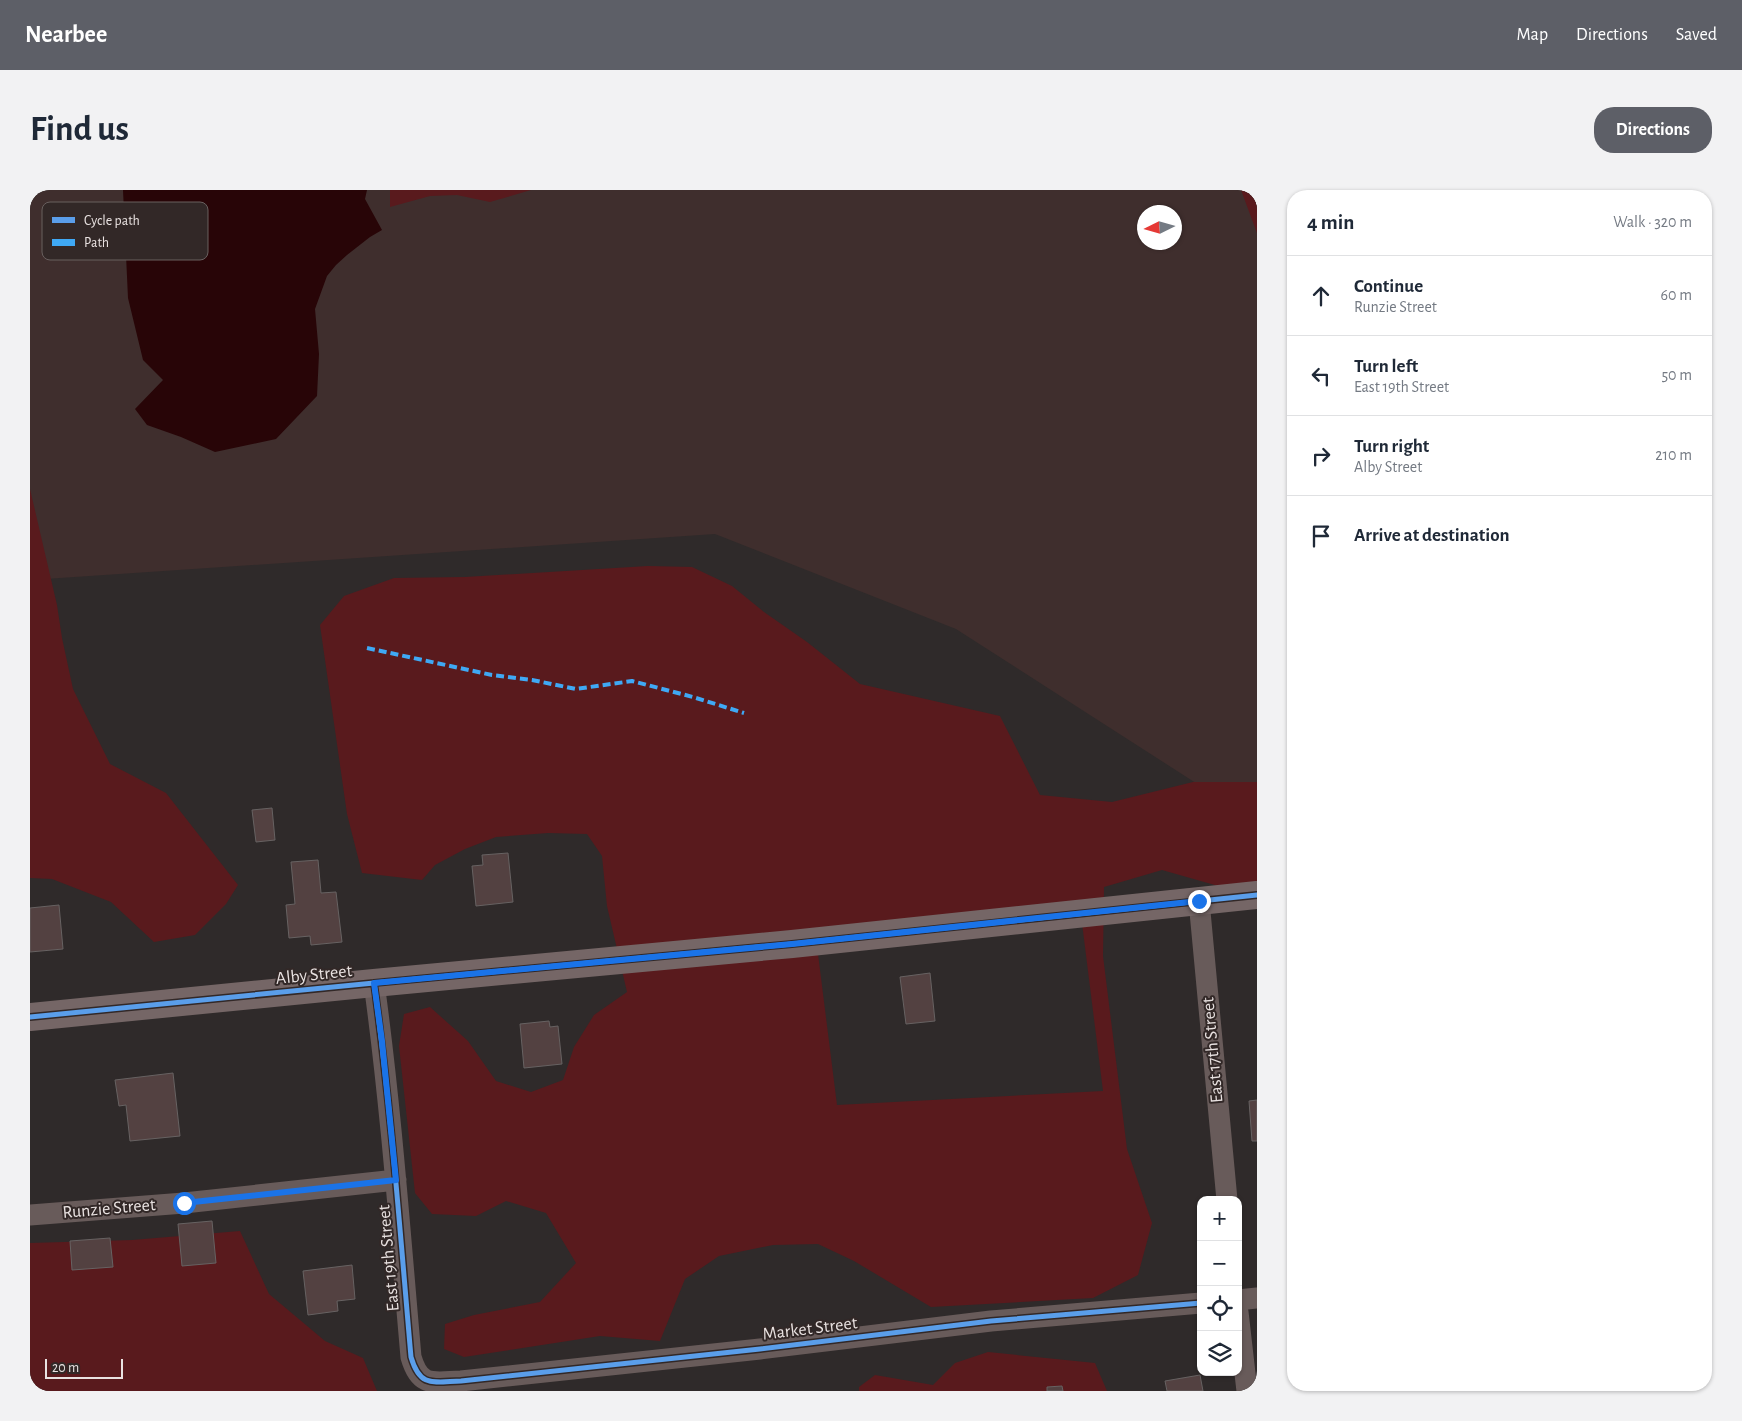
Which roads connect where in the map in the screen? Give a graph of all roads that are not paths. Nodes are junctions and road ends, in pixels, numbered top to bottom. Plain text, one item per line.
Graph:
1 (1257, 895) edge
2 (1199, 901) junction
3 (374, 983) junction
4 (30, 1017) edge
5 (396, 1180) junction
6 (1227, 1196) edge
7 (30, 1215) edge
8 (1257, 1298) edge
9 (1242, 1300) edge
10 (1197, 1303) edge
11 (1240, 1331) edge
12 (422, 1379) joint
13 (1247, 1391) edge

1 - 2 street, Alby Street
2 - 3 street, Alby Street
2 - 6 street, East 17th Street
3 - 4 street, Alby Street
3 - 5 street, East 19th Street
5 - 7 street, Runzie Street
5 - 12 street, East 19th Street
8 - 9 street
10 - 12 street, Market Street
11 - 13 street

